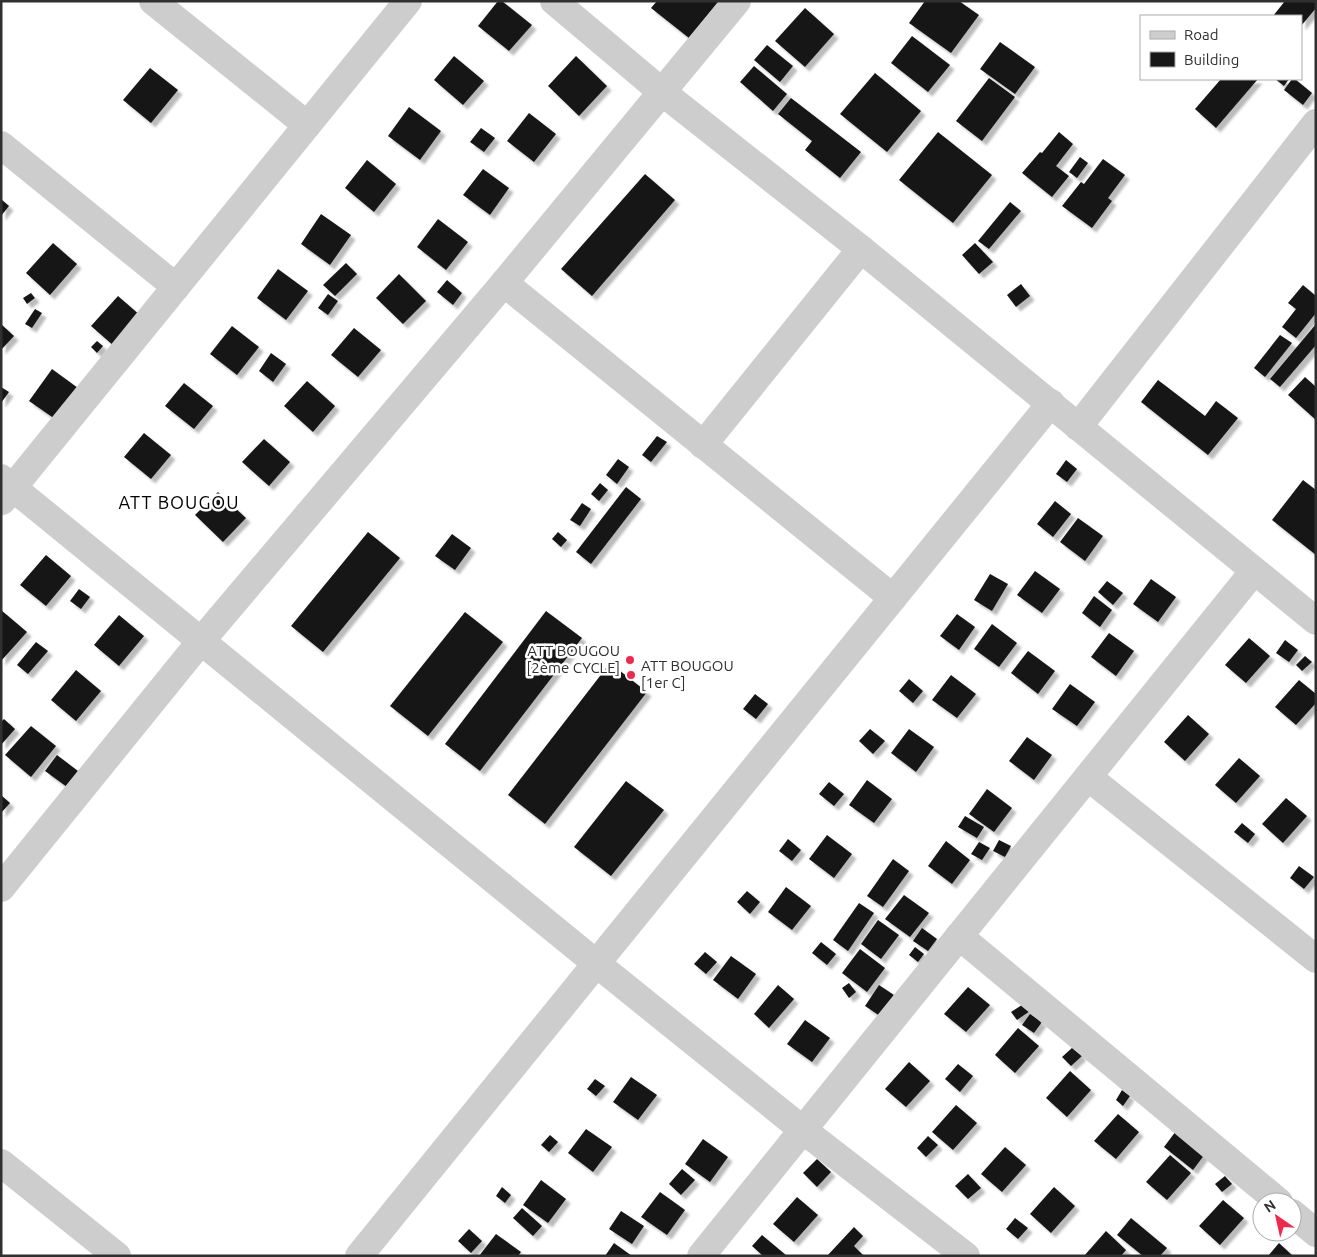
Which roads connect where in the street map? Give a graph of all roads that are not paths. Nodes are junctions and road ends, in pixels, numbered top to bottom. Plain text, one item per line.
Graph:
1 (153, 1) edge
2 (408, 1) edge
3 (554, 1) edge
4 (737, 1) edge
5 (662, 92) junction
6 (1316, 123) edge
7 (307, 125) junction
8 (1, 145) edge
9 (861, 249) junction
10 (504, 283) junction
11 (176, 286) junction
12 (1051, 403) junction
13 (1078, 427) junction
14 (703, 445) junction
15 (5, 489) edge
16 (1254, 571) junction
17 (893, 598) junction
18 (1316, 621) edge
19 (201, 641) junction
20 (1088, 777) junction
21 (1, 888) edge
22 (959, 936) junction
23 (1316, 959) edge
24 (597, 964) junction
25 (802, 1130) junction
26 (1, 1163) edge
27 (1267, 1192) edge
28 (1302, 1221) edge
29 (1316, 1233) edge
30 (117, 1256) edge
31 (359, 1256) edge
32 (701, 1256) edge
33 (966, 1256) edge

1 - 7 street
2 - 7 street
3 - 5 street
4 - 5 street
5 - 9 street
5 - 10 street
6 - 13 street
7 - 11 street
8 - 11 street
9 - 12 street
9 - 14 street
10 - 14 street
10 - 19 street
11 - 15 street
12 - 13 street
12 - 17 street
13 - 16 street
14 - 17 street
15 - 19 street
16 - 18 street
16 - 20 street
17 - 24 street
19 - 21 street
19 - 24 street
20 - 22 street
20 - 23 street
22 - 25 street
22 - 27 street
24 - 25 street
24 - 31 street
25 - 32 street
25 - 33 street
26 - 30 street
28 - 29 street

